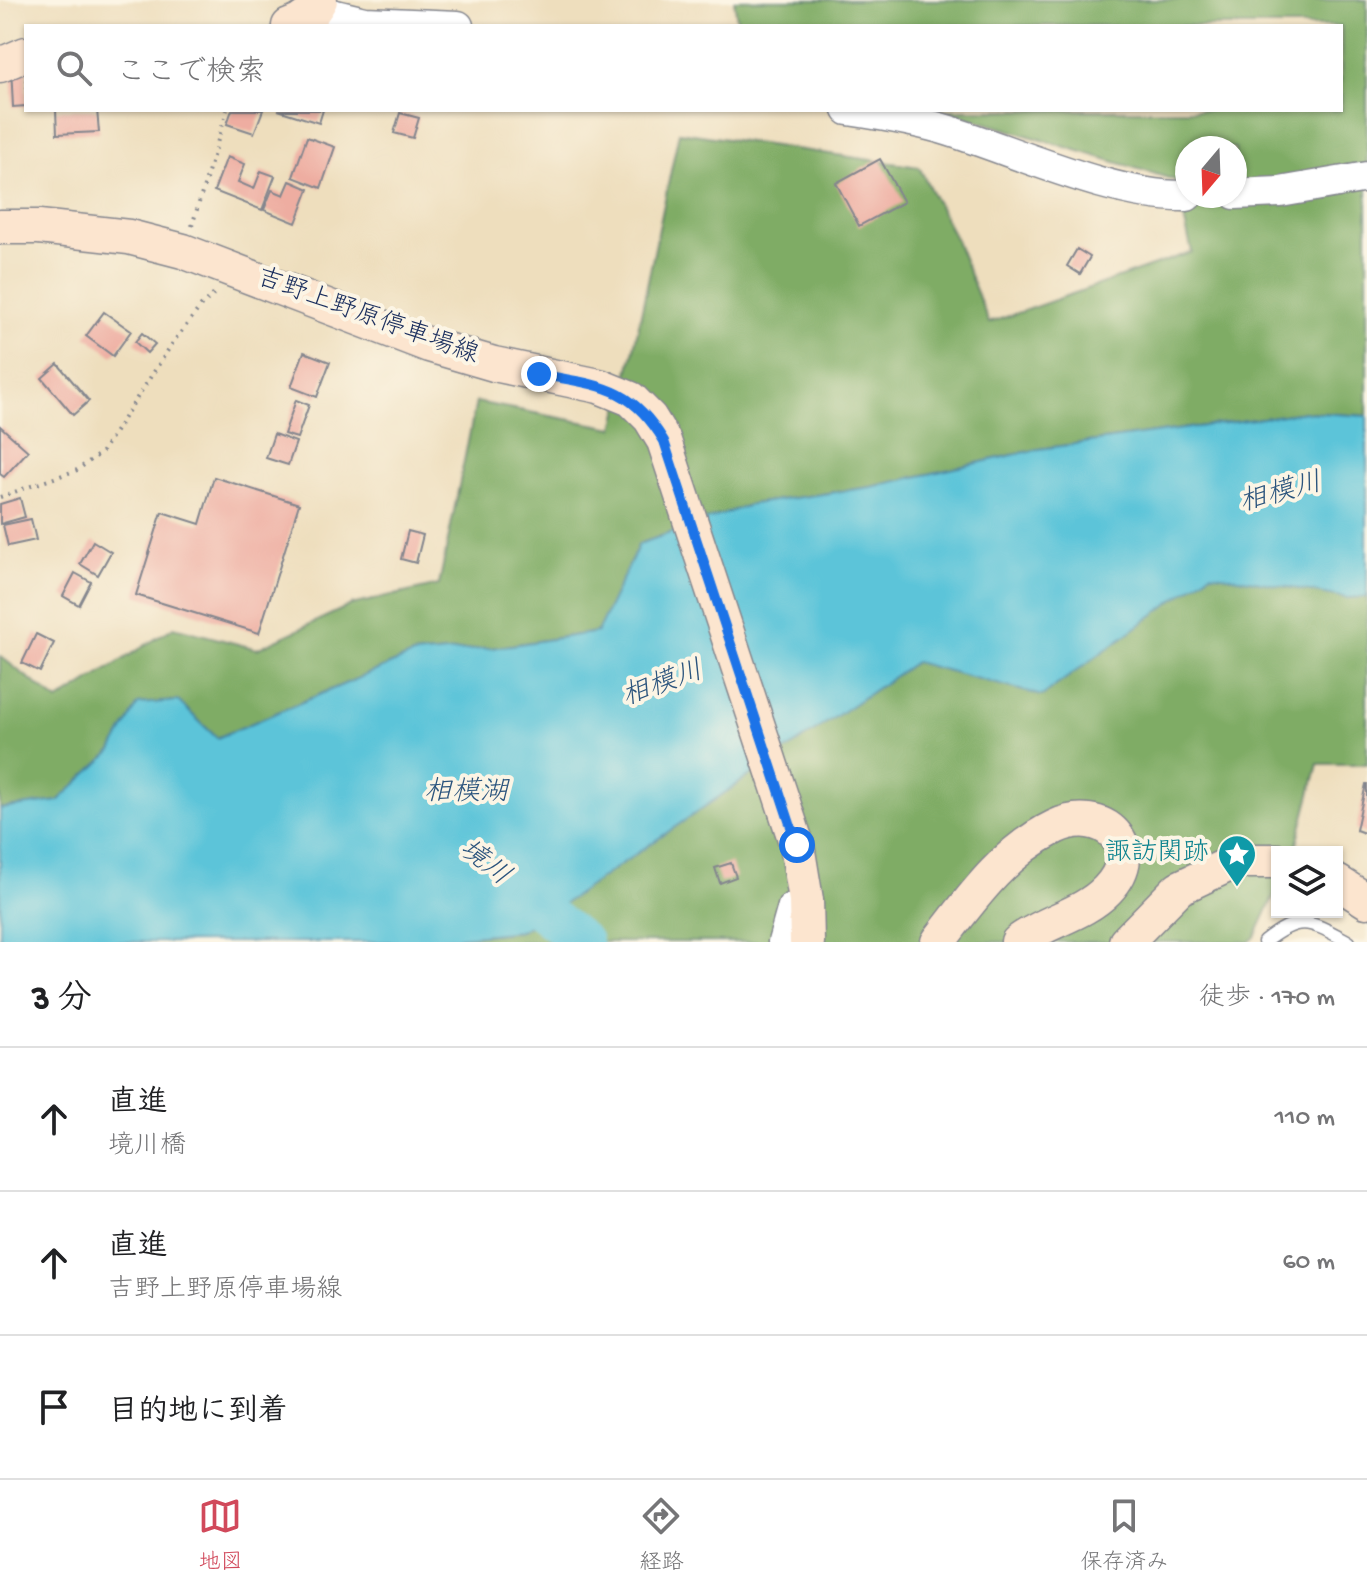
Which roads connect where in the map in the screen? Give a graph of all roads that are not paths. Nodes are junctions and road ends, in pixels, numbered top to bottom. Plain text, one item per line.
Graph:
1 (308, 12) edge
2 (412, 24) edge
3 (24, 55) edge
4 (0, 65) edge
5 (858, 112) edge
6 (1367, 177) edge
7 (1247, 193) edge
8 (1175, 195) edge
9 (0, 227) edge
10 (1271, 861) edge
11 (1343, 886) edge
12 (806, 900) junction
13 (1367, 901) edge
14 (780, 942) edge
15 (807, 942) edge
16 (938, 942) edge
17 (1018, 942) edge
18 (1126, 942) edge
19 (1264, 942) edge
20 (1349, 942) edge

1 - 2 street
3 - 4 main road
5 - 8 street
6 - 7 street
9 - 12 main road, 吉野上野原停車場線
10 - 18 main road
11 - 13 main road
12 - 14 street
12 - 15 main road
16 - 17 main road
19 - 20 lane

